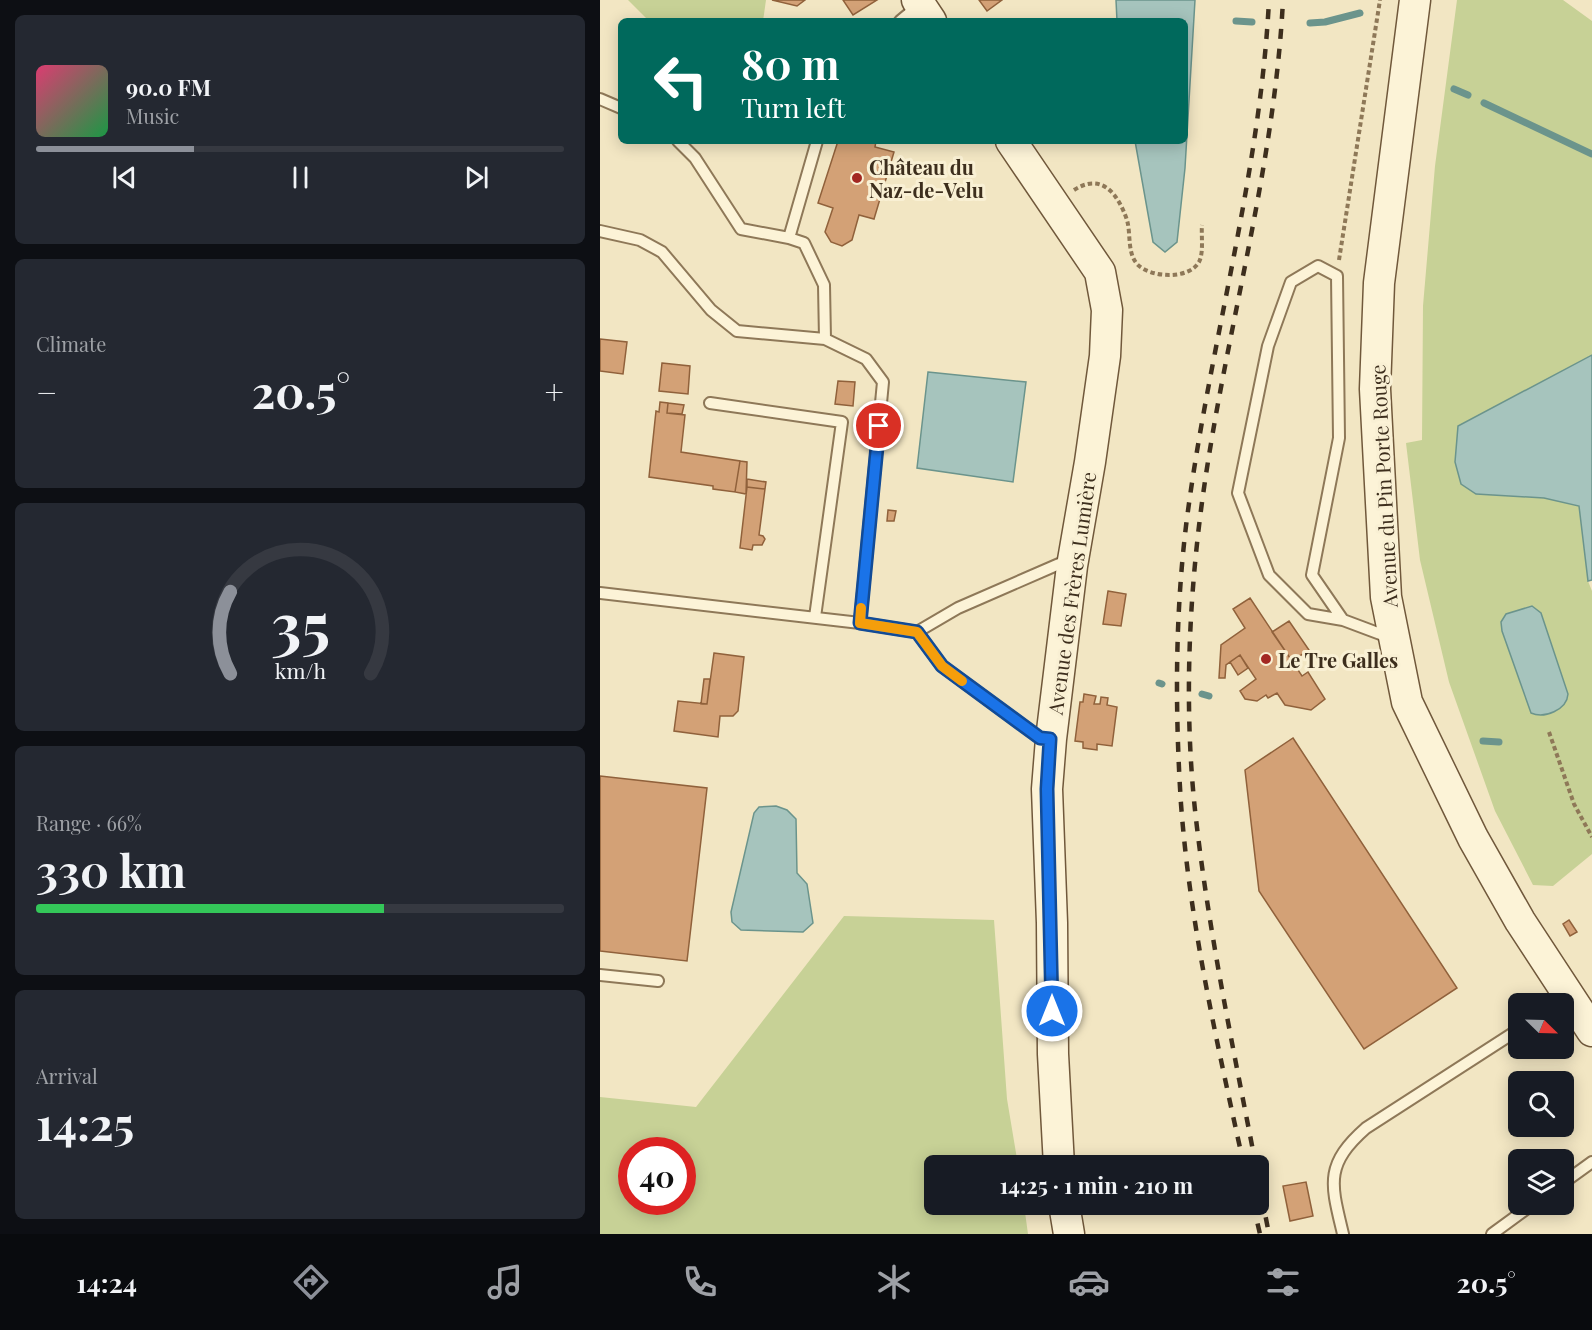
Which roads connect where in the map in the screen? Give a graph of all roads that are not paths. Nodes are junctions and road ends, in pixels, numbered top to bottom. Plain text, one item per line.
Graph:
1 (1416, 0) edge
2 (600, 99) edge
3 (618, 107) edge
4 (681, 144) edge
5 (816, 144) edge
6 (1013, 144) edge
7 (600, 231) edge
8 (789, 238) junction
9 (825, 339) junction
10 (710, 403) dead end
11 (1072, 566) junction
12 (600, 593) edge
13 (814, 617) junction
14 (1343, 620) junction
15 (860, 623) junction
16 (917, 632) junction
17 (1394, 639) junction
18 (1050, 739) junction
19 (600, 975) edge
20 (658, 981) dead end
21 (1560, 993) edge
22 (1574, 1011) edge
23 (1592, 1031) edge
24 (1508, 1036) edge
25 (1058, 1155) edge
26 (1592, 1162) edge
27 (1574, 1175) edge
28 (1066, 1215) edge
29 (1518, 1215) edge
30 (1069, 1234) edge
31 (1343, 1234) edge
32 (1492, 1234) edge

1 - 17 street, Avenue du Pin Porte Rouge
2 - 3 lane
4 - 8 lane
5 - 8 lane
6 - 11 street, Avenue des Frères Lumière
7 - 9 lane
8 - 9 lane
9 - 15 lane
10 - 13 lane
11 - 16 lane
11 - 18 street, Avenue des Frères Lumière
12 - 13 lane
13 - 15 lane
14 - 14 lane
14 - 17 lane
15 - 16 lane
16 - 18 lane
17 - 21 street, Avenue du Pin Porte Rouge
18 - 25 street, Avenue des Frères Lumière
19 - 20 lane
22 - 23 street, Avenue du Pin Porte Rouge
24 - 31 lane
26 - 27 lane
28 - 30 street
29 - 32 lane

